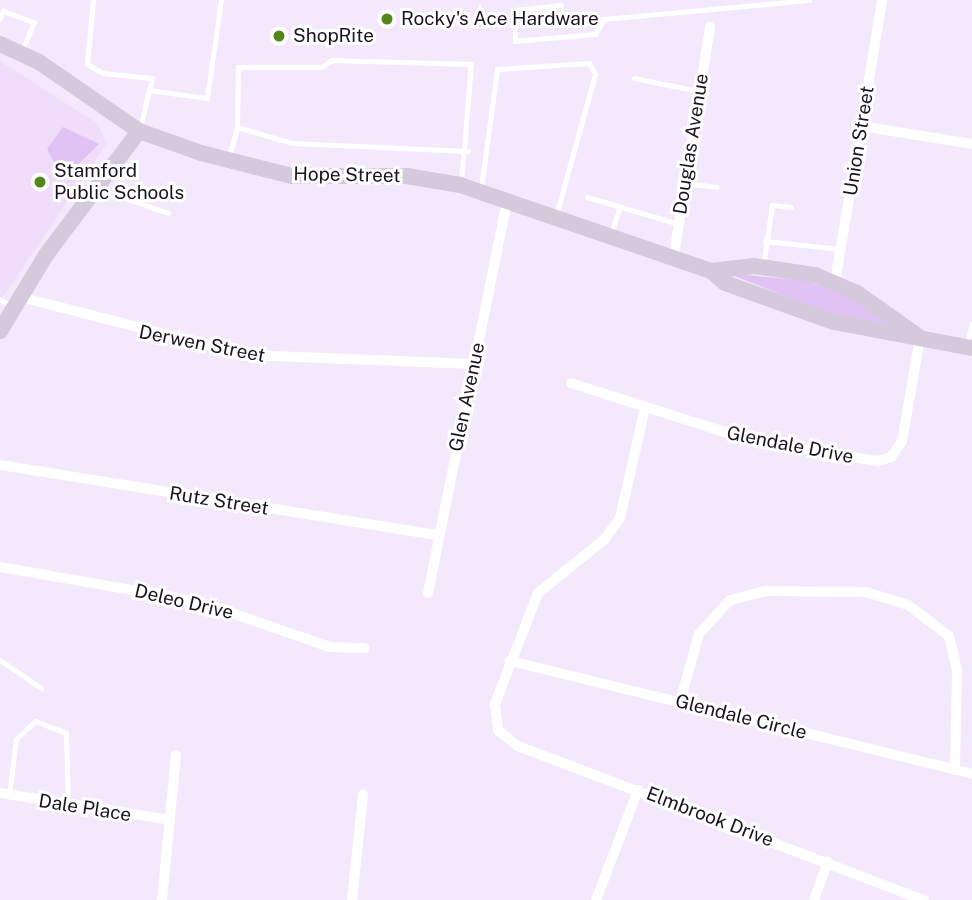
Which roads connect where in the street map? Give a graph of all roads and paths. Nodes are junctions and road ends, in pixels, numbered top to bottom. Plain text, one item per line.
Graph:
1 (93, 0) edge
2 (221, 0) edge
3 (809, 0) edge
4 (882, 0) edge
5 (561, 5) dead end
6 (0, 18) edge
7 (709, 27) dead end
8 (0, 44) edge
9 (21, 53) junction
10 (634, 78) dead end
11 (149, 90) junction
12 (698, 92) junction
13 (861, 126) junction
14 (237, 127) junction
15 (139, 131) junction
16 (972, 144) edge
17 (468, 150) junction
18 (228, 161) junction
19 (685, 183) junction
20 (460, 185) junction
21 (95, 187) junction
22 (716, 187) dead end
23 (480, 191) junction
24 (587, 197) dead end
25 (507, 201) junction
26 (620, 207) junction
27 (791, 207) dead end
28 (168, 213) dead end
29 (555, 219) junction
30 (679, 224) junction
31 (609, 239) junction
32 (765, 241) junction
33 (841, 249) junction
34 (673, 261) junction
35 (763, 267) junction
36 (711, 271) junction
37 (835, 282) junction
38 (11, 301) edge
39 (972, 324) edge
40 (0, 331) edge
41 (920, 338) junction
42 (969, 348) edge
43 (474, 364) junction
44 (571, 383) dead end
45 (645, 408) junction
46 (0, 465) edge
47 (438, 535) junction
48 (0, 568) edge
49 (428, 593) dead end
50 (365, 648) dead end
51 (0, 660) edge
52 (510, 661) junction
53 (41, 688) dead end
54 (680, 702) junction
55 (176, 755) dead end
56 (955, 771) junction
57 (972, 774) edge
58 (638, 790) junction
59 (5, 794) edge
60 (363, 795) dead end
61 (68, 806) junction
62 (170, 820) junction
63 (828, 861) junction
64 (162, 900) edge
65 (352, 900) edge
66 (596, 900) edge
67 (814, 900) edge
68 (924, 900) edge

1 - 11 lane
2 - 11 lane
3 - 5 lane
4 - 13 street, Union Street
6 - 9 lane
7 - 12 street, Douglas Avenue
8 - 9 main road, Hope Street
9 - 15 main road, Hope Street
10 - 12 lane
11 - 15 lane
12 - 19 street, Douglas Avenue
13 - 16 street
13 - 33 street, Union Street
14 - 17 lane
14 - 17 lane
14 - 18 lane
15 - 18 main road, Hope Street
15 - 21 main road
17 - 20 lane
18 - 20 main road, Hope Street
19 - 22 lane
19 - 30 street, Douglas Avenue
20 - 23 main road, Hope Street
21 - 28 lane
21 - 38 main road
23 - 25 main road, Hope Street
23 - 29 lane
24 - 26 lane
25 - 29 main road, Hope Street
25 - 43 street, Glen Avenue
26 - 30 lane
26 - 31 lane
27 - 32 lane
29 - 31 main road, Hope Street
30 - 34 street, Douglas Avenue
31 - 34 main road, Hope Street
32 - 33 lane
32 - 35 lane
33 - 37 street, Union Street
34 - 36 main road, Hope Street
35 - 36 main road, Hope Street
35 - 37 main road, Hope Street
36 - 41 main road, Hope Street
37 - 41 main road, Hope Street
38 - 40 main road
38 - 43 street, Derwen Street
39 - 42 lane
41 - 42 main road, Hope Street
41 - 45 street, Glendale Drive
43 - 47 street, Glen Avenue
44 - 45 street, Glendale Drive
45 - 52 street
46 - 47 street, Rutz Street
47 - 49 street, Glen Avenue
48 - 50 street, Deleo Drive
51 - 53 lane
52 - 54 street, Glendale Circle
52 - 58 street, Elmbrook Drive
54 - 56 street, Glendale Circle
54 - 56 street
55 - 62 street
56 - 57 street, Glendale Circle
58 - 63 street, Elmbrook Drive
58 - 66 street
59 - 61 street, Dale Place
59 - 61 lane
60 - 65 street
61 - 62 street, Dale Place
62 - 64 street
63 - 67 street
63 - 68 street, Elmbrook Drive

